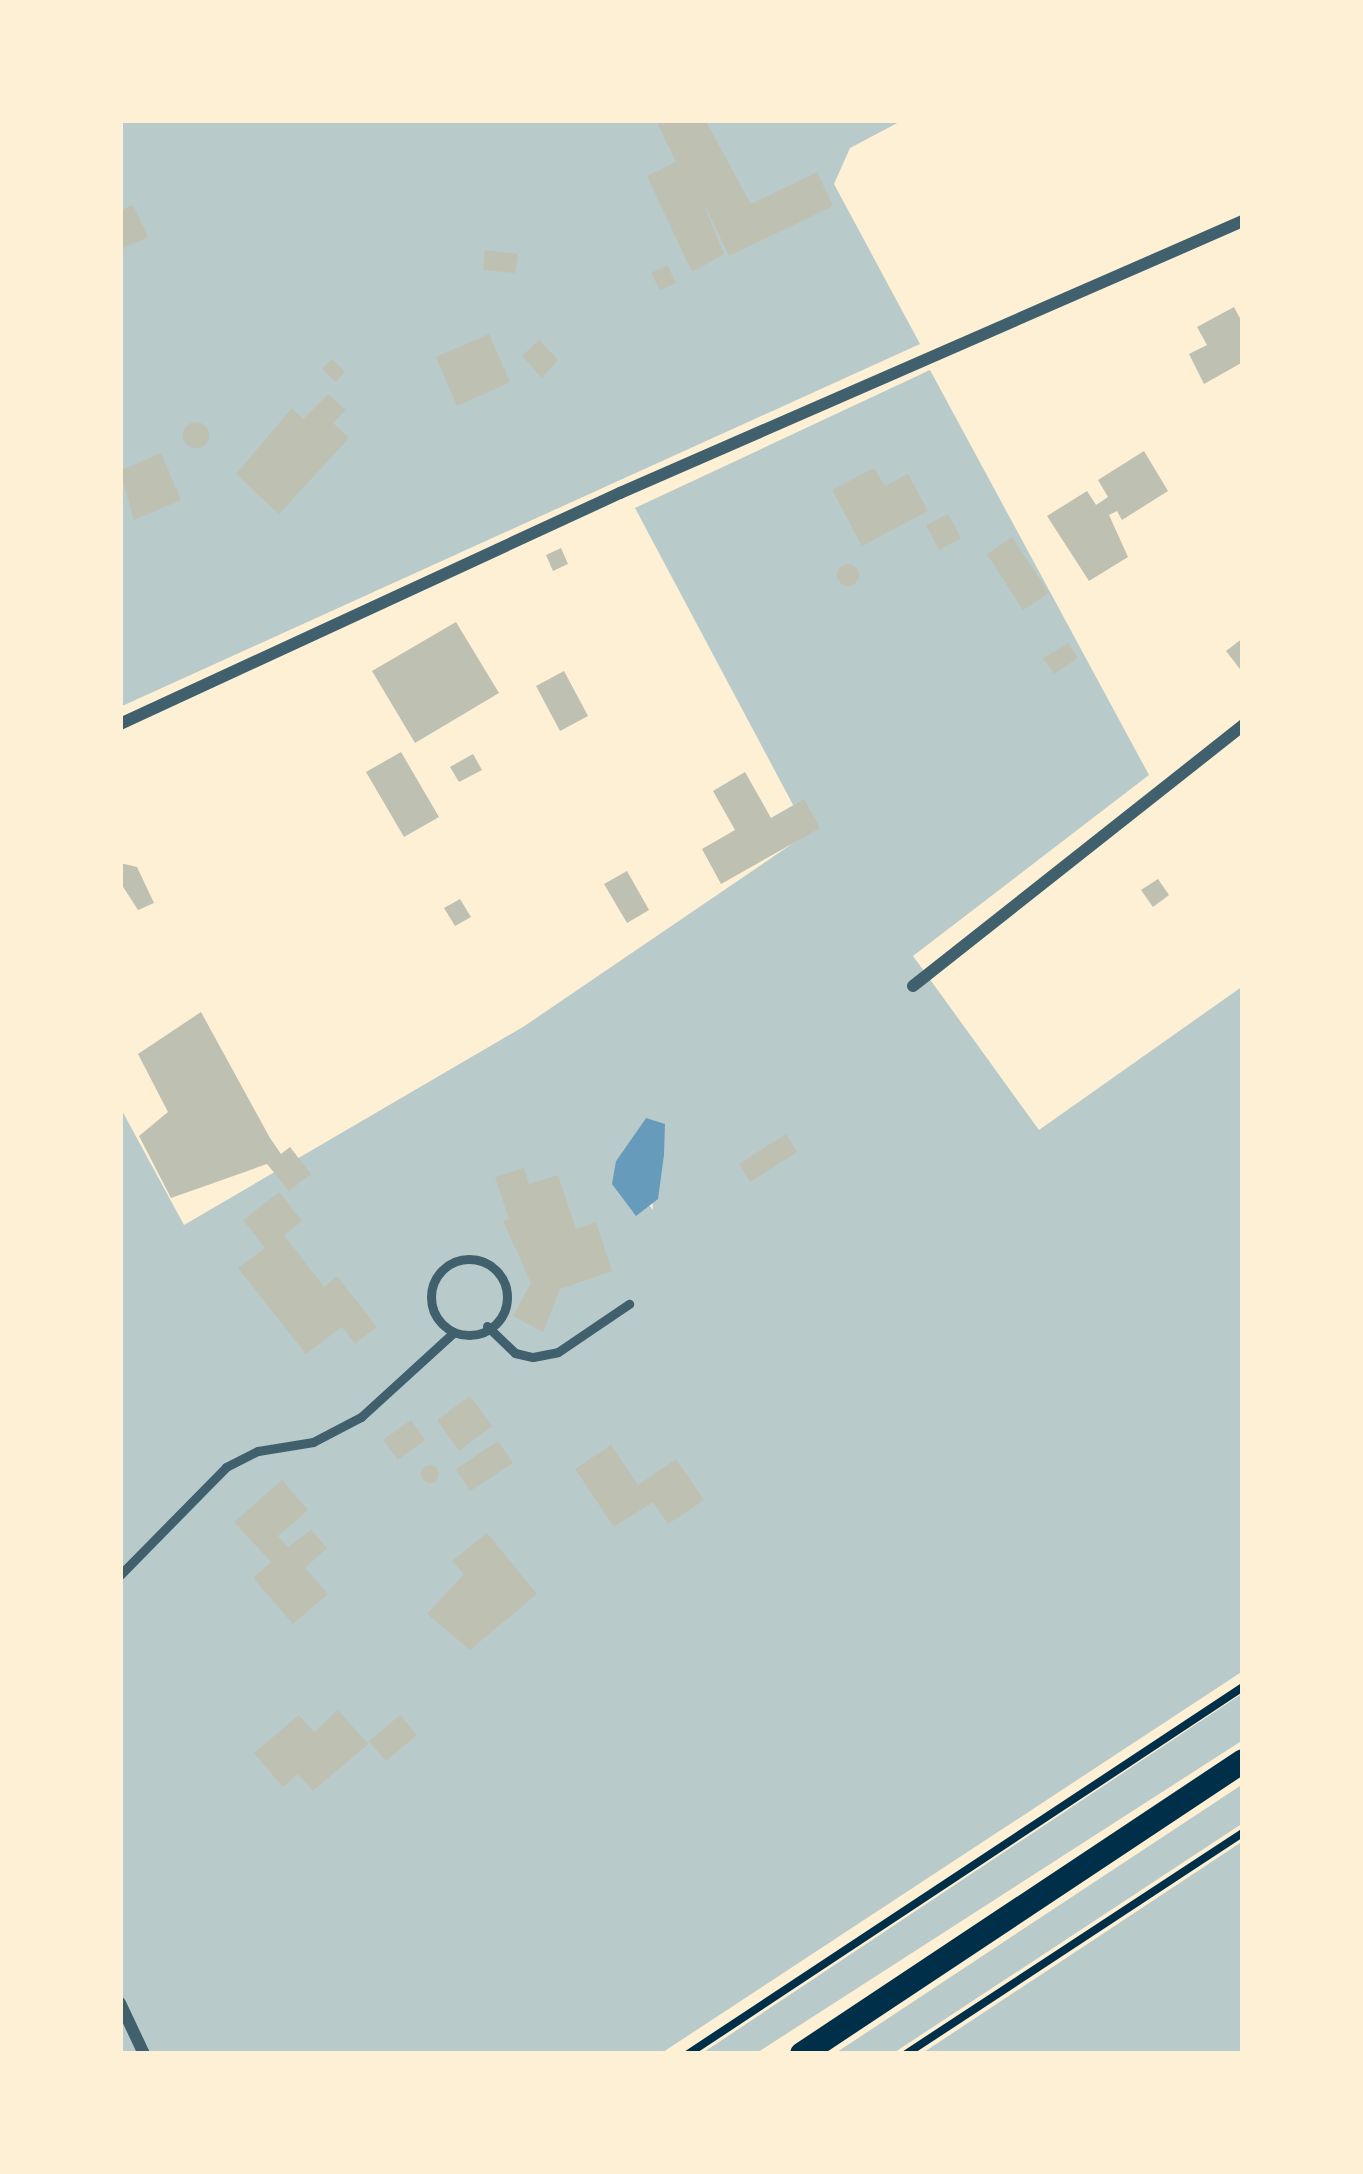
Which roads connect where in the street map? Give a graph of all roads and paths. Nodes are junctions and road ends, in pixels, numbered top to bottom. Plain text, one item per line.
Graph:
1 (1243, 221) edge
2 (120, 724) edge
3 (1243, 725) edge
4 (913, 986) dead end
5 (629, 1304) dead end
6 (487, 1326) junction
7 (452, 1334) junction
8 (120, 1575) edge
9 (1243, 1688) edge
10 (1243, 1761) edge
11 (1243, 1833) edge
12 (120, 2003) edge
13 (144, 2054) edge
14 (688, 2054) edge
15 (802, 2054) edge
16 (906, 2054) edge

1 - 2 street
3 - 4 street
5 - 6 lane
6 - 7 lane
6 - 7 lane
7 - 8 lane
9 - 14 path
10 - 15 main road
11 - 16 path
12 - 13 street

